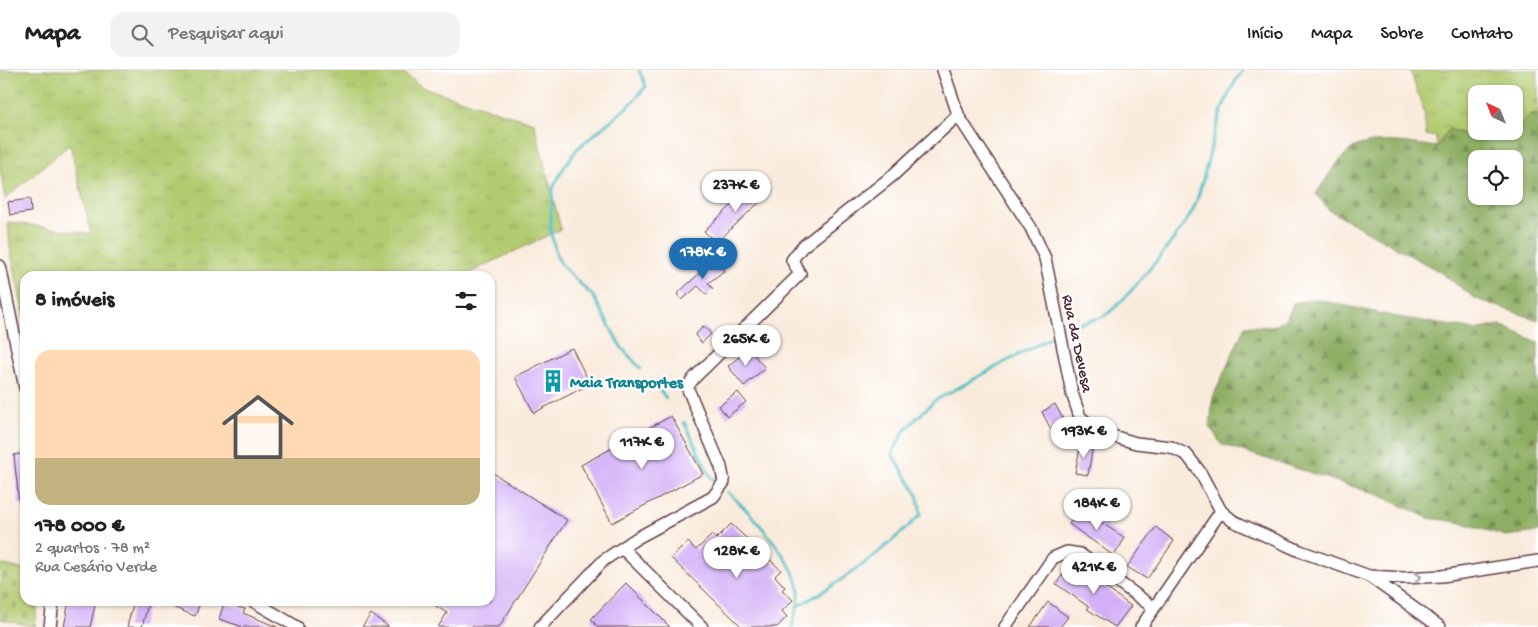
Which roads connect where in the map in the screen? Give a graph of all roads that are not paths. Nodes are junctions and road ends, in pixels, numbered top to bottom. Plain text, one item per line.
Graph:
1 (942, 70) edge
2 (958, 115) junction
3 (0, 266) edge
4 (20, 364) edge
5 (1221, 511) junction
6 (622, 548) junction
7 (1538, 561) edge
8 (1369, 576) junction
9 (52, 606) edge
10 (261, 606) edge
11 (1154, 608) junction
12 (50, 627) edge
13 (297, 627) edge
14 (540, 627) edge
15 (702, 627) edge
16 (1005, 627) edge
17 (1141, 627) edge
18 (1440, 627) edge

1 - 2 street, Rua da Devesa
2 - 5 street, Rua da Devesa
2 - 6 street
3 - 4 street
5 - 8 street
5 - 11 street
6 - 14 street
6 - 15 street
8 -> 7 street
8 - 18 street
9 - 12 street
10 - 13 street
11 - 16 street
11 - 17 street

